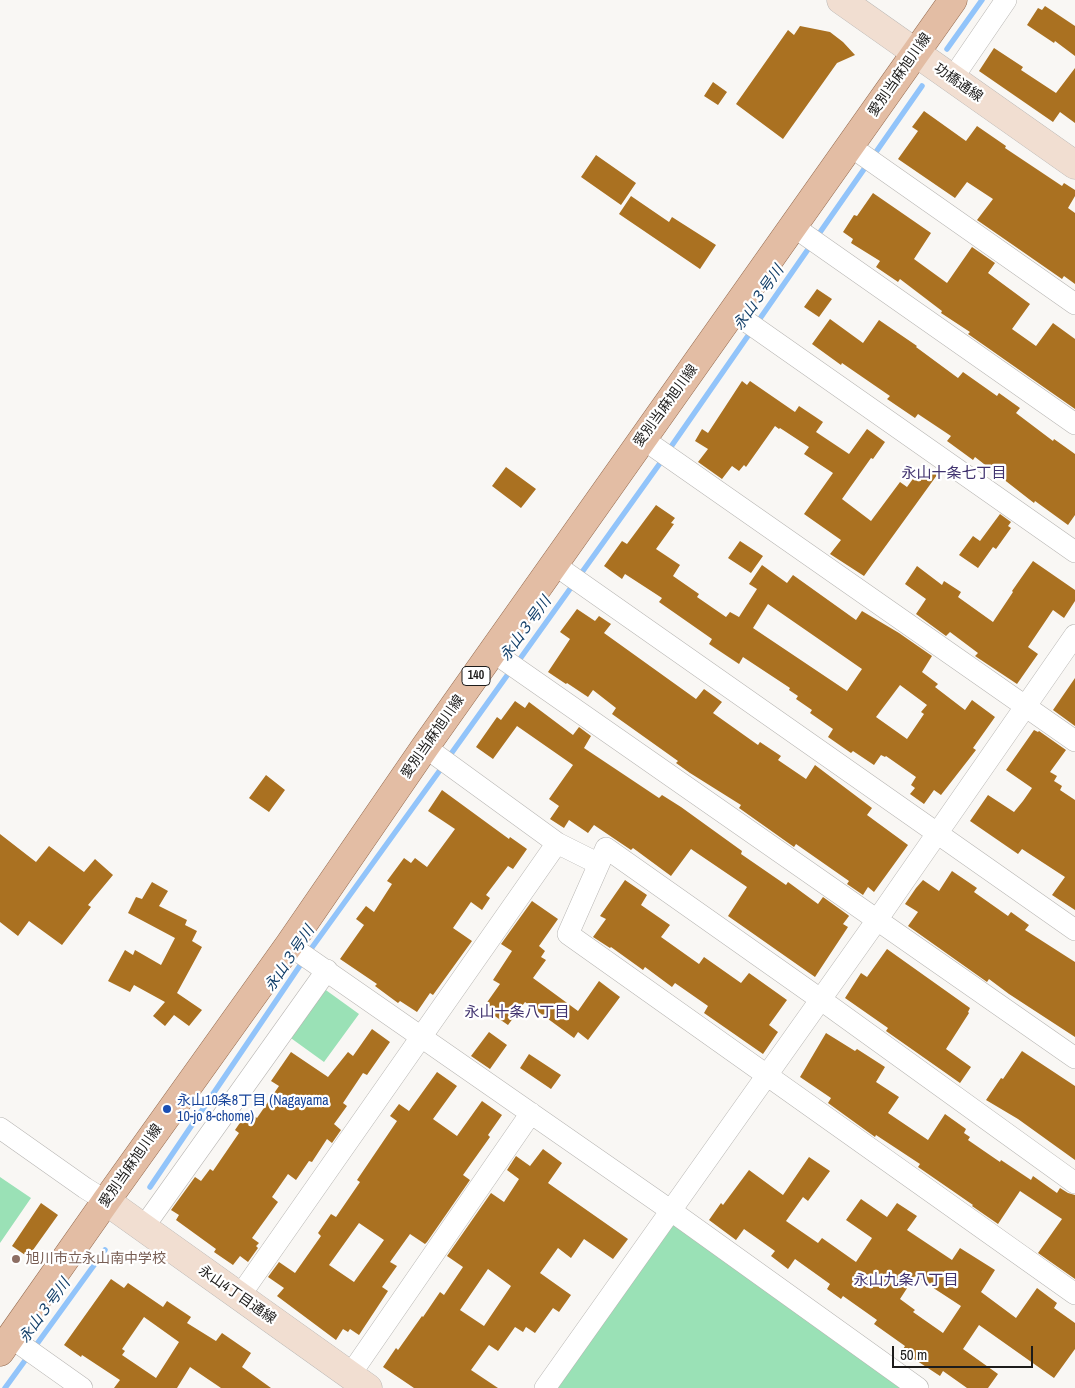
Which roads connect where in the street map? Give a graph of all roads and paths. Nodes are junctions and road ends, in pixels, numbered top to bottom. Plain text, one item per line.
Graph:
1 (841, 0) edge
2 (953, 0) edge
3 (1006, 0) edge
4 (916, 54) junction
5 (952, 79) junction
6 (862, 154) junction
7 (1074, 163) edge
8 (807, 236) junction
9 (1075, 304) edge
10 (748, 324) junction
11 (1075, 424) edge
12 (656, 449) junction
13 (1075, 552) edge
14 (568, 574) junction
15 (1075, 635) edge
16 (507, 662) junction
17 (1026, 706) junction
18 (1075, 741) edge
19 (439, 756) junction
20 (937, 832) junction
21 (557, 843) junction
22 (599, 864) junction
23 (877, 920) junction
24 (1075, 930) edge
25 (309, 958) junction
26 (820, 999) junction
27 (420, 1037) junction
28 (1075, 1058) edge
29 (766, 1076) junction
30 (531, 1113) junction
31 (0, 1128) edge
32 (1075, 1183) edge
33 (106, 1201) junction
34 (670, 1210) junction
35 (143, 1228) junction
36 (1075, 1294) edge
37 (239, 1297) junction
38 (18, 1348) edge
39 (359, 1382) edge
40 (82, 1388) edge
41 (545, 1388) edge
42 (918, 1388) edge

1 - 4 street, 功橋通線
2 - 4 main road, 愛別当麻旭川線 / 140
3 - 5 street
4 - 5 street, 功橋通線
4 - 6 main road, 愛別当麻旭川線 / 140
5 - 7 street, 功橋通線
6 - 8 main road, 愛別当麻旭川線 / 140
6 - 9 street
8 - 10 main road, 愛別当麻旭川線 / 140
8 - 11 street
10 - 12 main road, 愛別当麻旭川線 / 140
10 - 13 street
12 - 14 main road, 愛別当麻旭川線 / 140
12 - 17 street
14 - 16 main road, 愛別当麻旭川線 / 140
14 - 20 street
15 - 17 street
16 - 19 main road, 愛別当麻旭川線 / 140
16 - 23 street
17 - 18 street
17 - 20 street
19 - 21 street
19 - 25 main road, 愛別当麻旭川線 / 140
20 - 23 street
20 - 24 street
21 - 22 street
21 - 27 street
22 - 26 street
22 - 29 street
23 - 26 street
23 - 28 street
25 - 27 street
25 - 33 main road, 愛別当麻旭川線 / 140
25 - 35 street
26 - 29 street
26 - 32 street
27 - 30 street
27 - 37 street
29 - 34 street
29 - 36 street
30 - 34 street
30 - 39 street
31 - 33 street
33 - 35 street, 永山4丁目通線
33 - 38 main road, 愛別当麻旭川線 / 140
34 - 41 street
34 - 42 street
35 - 37 street, 永山4丁目通線
37 - 39 street, 永山4丁目通線
38 - 40 street

